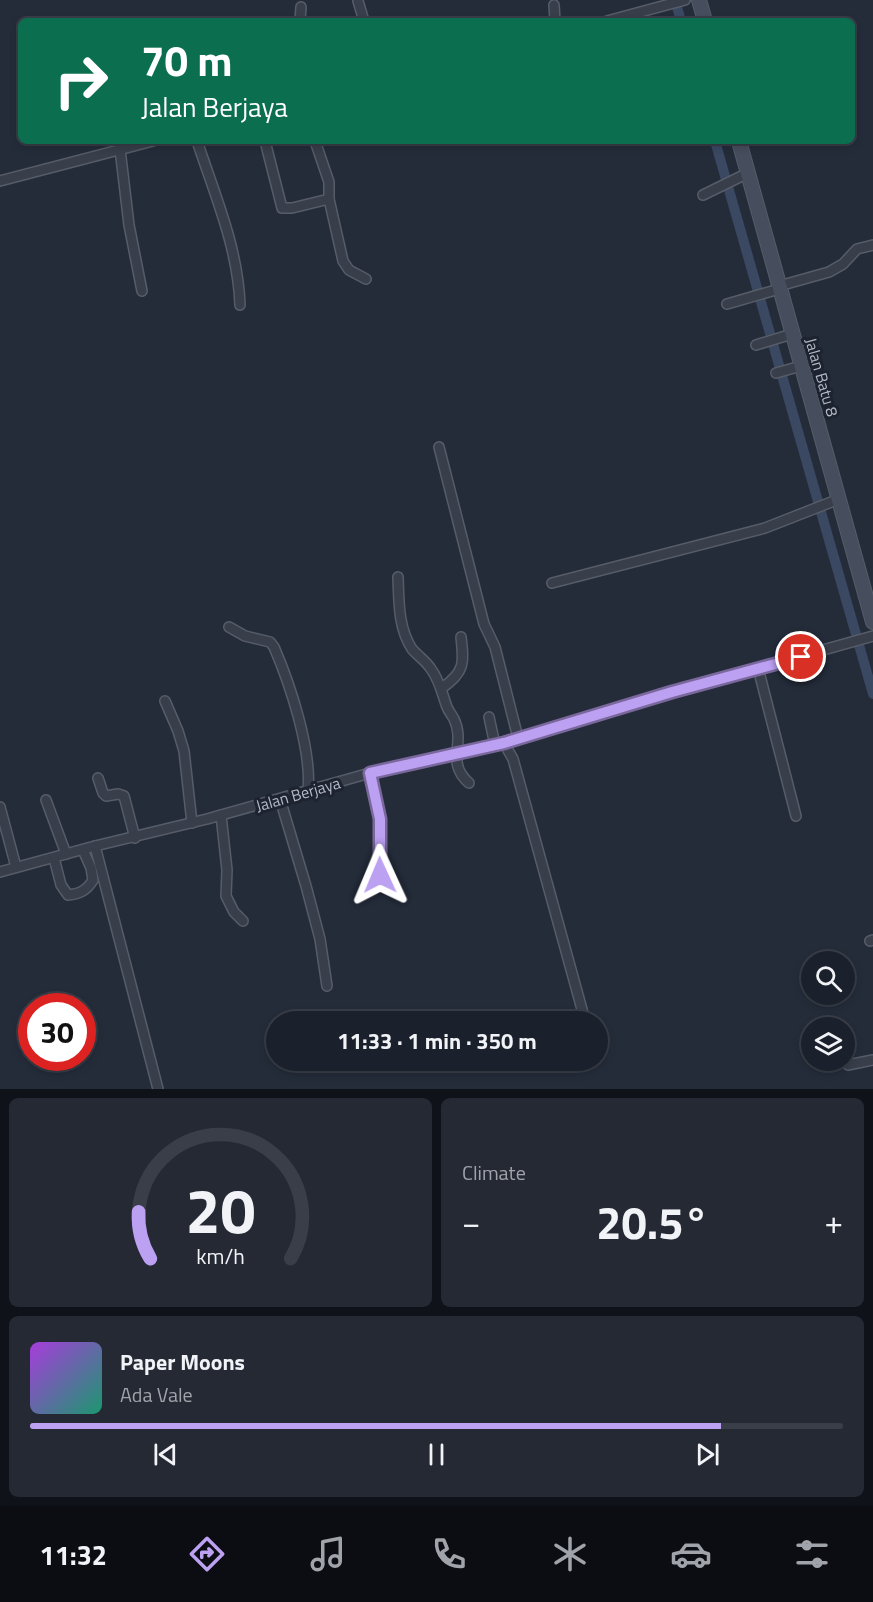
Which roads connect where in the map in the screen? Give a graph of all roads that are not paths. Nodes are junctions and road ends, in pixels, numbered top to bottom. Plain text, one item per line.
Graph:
1 (685, 0) edge
2 (699, 0) edge
3 (358, 1) edge
4 (554, 6) dead end
5 (301, 7) dead end
6 (300, 18) edge
7 (363, 18) edge
8 (555, 18) edge
9 (618, 18) edge
10 (704, 18) edge
11 (141, 144) edge
12 (198, 144) edge
13 (266, 144) edge
14 (316, 144) edge
15 (739, 144) edge
16 (120, 149) junction
17 (742, 175) junction
18 (0, 181) edge
19 (703, 195) dead end
20 (329, 198) junction
21 (873, 245) edge
22 (366, 279) dead end
23 (779, 287) junction
24 (142, 291) dead end
25 (727, 304) dead end
26 (240, 305) dead end
27 (787, 336) junction
28 (756, 345) dead end
29 (801, 366) junction
30 (776, 373) dead end
31 (439, 447) dead end
32 (832, 502) junction
33 (398, 577) dead end
34 (552, 584) dead end
35 (873, 622) edge
36 (229, 627) dead end
37 (461, 637) dead end
38 (868, 638) edge
39 (758, 668) junction
40 (442, 688) junction
41 (165, 701) dead end
42 (489, 717) dead end
43 (518, 738) junction
44 (500, 744) junction
45 (455, 754) junction
46 (370, 773) junction
47 (98, 778) dead end
48 (469, 783) dead end
49 (308, 791) junction
50 (46, 800) dead end
51 (280, 800) junction
52 (0, 807) edge
53 (222, 815) junction
54 (796, 816) dead end
55 (192, 823) junction
56 (135, 838) junction
57 (95, 846) junction
58 (83, 850) junction
59 (66, 854) junction
60 (54, 858) junction
61 (16, 867) junction
62 (0, 872) edge
63 (380, 875) dead end
64 (243, 921) dead end
65 (327, 986) dead end
66 (582, 1011) edge
67 (873, 1060) edge
68 (855, 1065) edge
69 (158, 1089) edge

1 - 9 street
2 - 10 street
3 - 7 street
4 - 8 street
5 - 6 street
11 - 16 street
12 - 26 street
13 - 20 street
14 - 20 street
15 - 17 street, Jalan Batu 8
16 - 18 street
16 - 24 street
17 - 19 street
17 - 23 street, Jalan Batu 8
20 - 22 street
21 - 23 street
23 - 25 street
23 - 27 street, Jalan Batu 8
27 - 28 street
27 - 29 street, Jalan Batu 8
29 - 30 street
29 - 32 street, Jalan Batu 8
31 - 43 street
32 - 34 street
32 - 35 street, Jalan Batu 8
33 - 40 street
36 - 49 street
37 - 40 street
38 - 39 street, Jalan Berjaya
39 - 43 street, Jalan Berjaya
39 - 54 street
40 - 45 street
41 - 55 street
42 - 44 street
43 - 44 street, Jalan Berjaya
44 - 45 street, Jalan Berjaya
44 - 66 street
45 - 46 street, Jalan Berjaya
45 - 48 street
46 - 49 street, Jalan Berjaya
46 - 63 street
47 - 56 street
49 - 51 street, Jalan Berjaya
50 - 59 street
51 - 53 street, Jalan Berjaya
51 - 65 street
52 - 61 street
53 - 55 street, Jalan Berjaya
53 - 64 street
55 - 56 street, Jalan Berjaya
56 - 57 street, Jalan Berjaya
57 - 58 street, Jalan Berjaya
57 - 69 street
58 - 59 street, Jalan Berjaya
58 - 60 street
59 - 60 street, Jalan Berjaya
60 - 61 street, Jalan Berjaya
61 - 62 street, Jalan Berjaya
67 - 68 street

